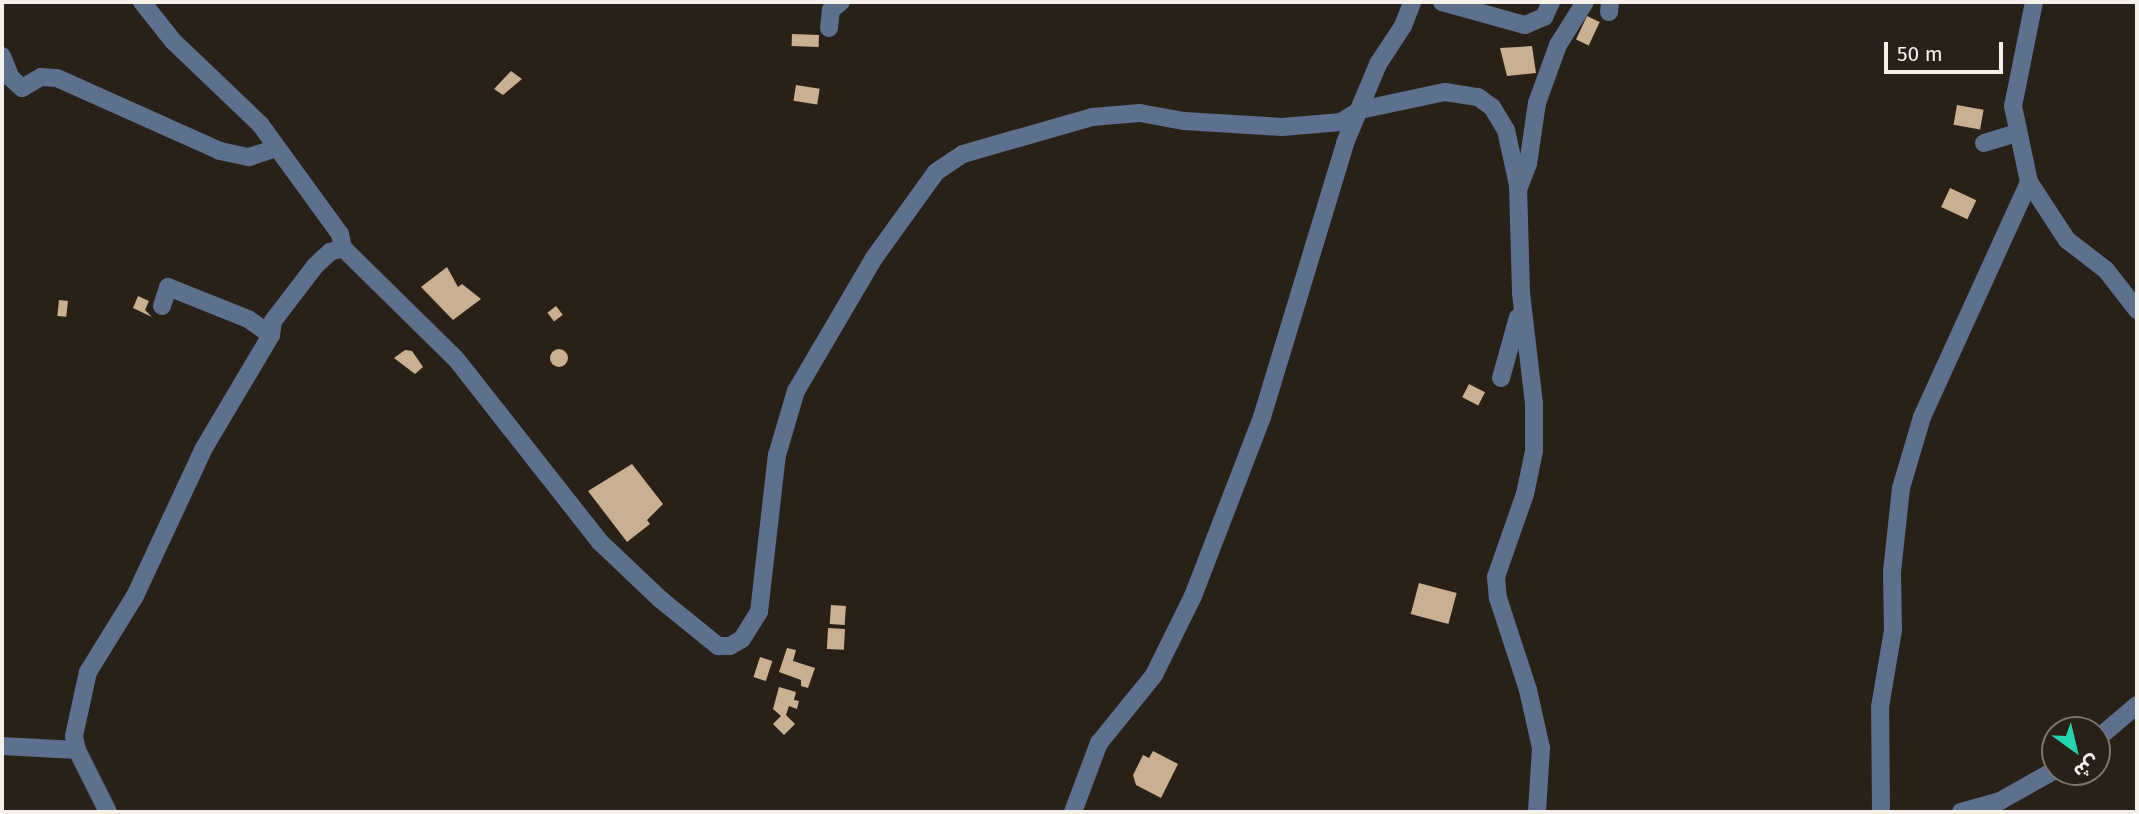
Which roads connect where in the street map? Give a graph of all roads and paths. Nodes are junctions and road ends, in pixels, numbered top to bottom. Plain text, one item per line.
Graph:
1 (142, 2) edge
2 (841, 2) edge
3 (1412, 2) edge
4 (1442, 2) edge
5 (1551, 2) edge
6 (1585, 2) edge
7 (2034, 2) edge
8 (829, 27) dead end
9 (2, 56) edge
10 (1360, 110) junction
11 (2017, 133) junction
12 (1984, 143) dead end
13 (277, 148) junction
14 (2029, 182) junction
15 (1518, 191) junction
16 (343, 248) junction
17 (1521, 293) junction
18 (162, 306) dead end
19 (2137, 310) edge
20 (271, 335) junction
21 (1501, 378) dead end
22 (2137, 705) edge
23 (2111, 726) edge
24 (2, 746) edge
25 (77, 750) junction
26 (2041, 778) edge
27 (108, 812) edge
28 (1073, 812) edge
29 (1537, 812) edge
30 (1881, 812) edge
31 (1961, 812) edge

1 - 13 street
2 - 8 street
3 - 10 street
4 - 5 street
6 - 15 street
7 - 11 street
9 - 13 street
10 - 15 street
10 - 16 street
10 - 28 street
11 - 12 street
11 - 14 street
13 - 16 street
14 - 19 street
14 - 30 street
15 - 17 street
16 - 20 street
17 - 21 street
17 - 29 street
18 - 20 street
20 - 25 street
22 - 23 street
24 - 25 street
25 - 27 street
26 - 31 street

